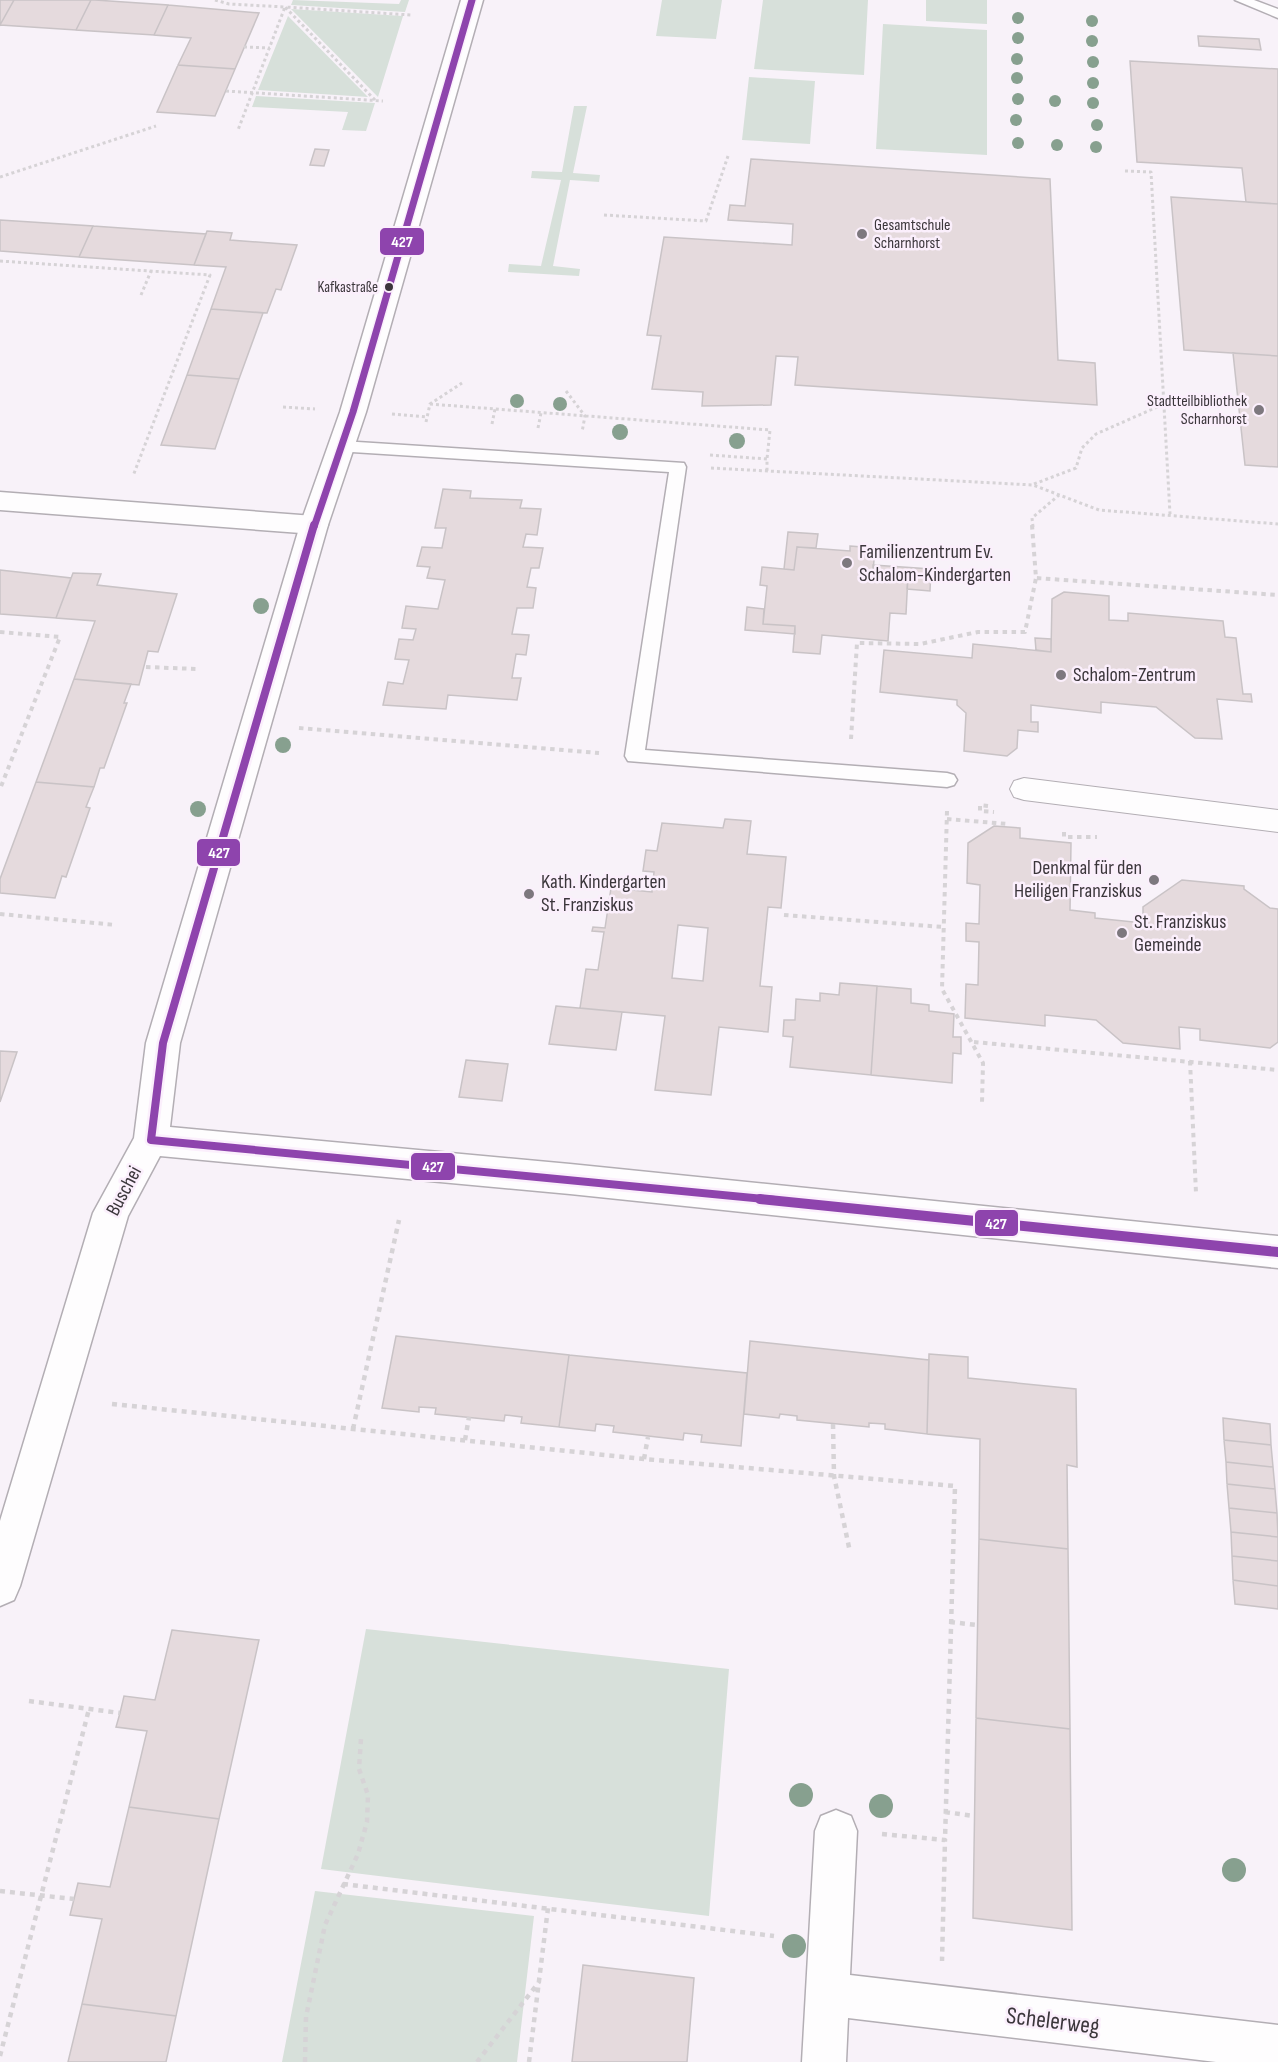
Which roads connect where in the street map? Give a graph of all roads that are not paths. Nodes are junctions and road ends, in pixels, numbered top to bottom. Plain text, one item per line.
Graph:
1 (472, 0) edge
2 (1242, 0) edge
3 (1278, 14) edge
4 (342, 447) junction
5 (0, 501) edge
6 (314, 525) junction
7 (947, 780) road end
8 (1024, 789) dead end
9 (1278, 821) edge
10 (151, 1140) junction
11 (1278, 1252) edge
12 (0, 1586) edge
13 (836, 1831) road end
14 (827, 1994) junction
15 (1278, 2047) edge
16 (824, 2062) edge

1 - 4 street, Buschei
2 - 3 lane
4 - 6 street, Buschei
4 - 7 lane
5 - 6 street
6 - 10 street, Buschei
8 - 9 street
10 - 11 street
10 - 12 street, Buschei
13 - 14 street
14 - 15 street, Schelerweg
14 - 16 street

